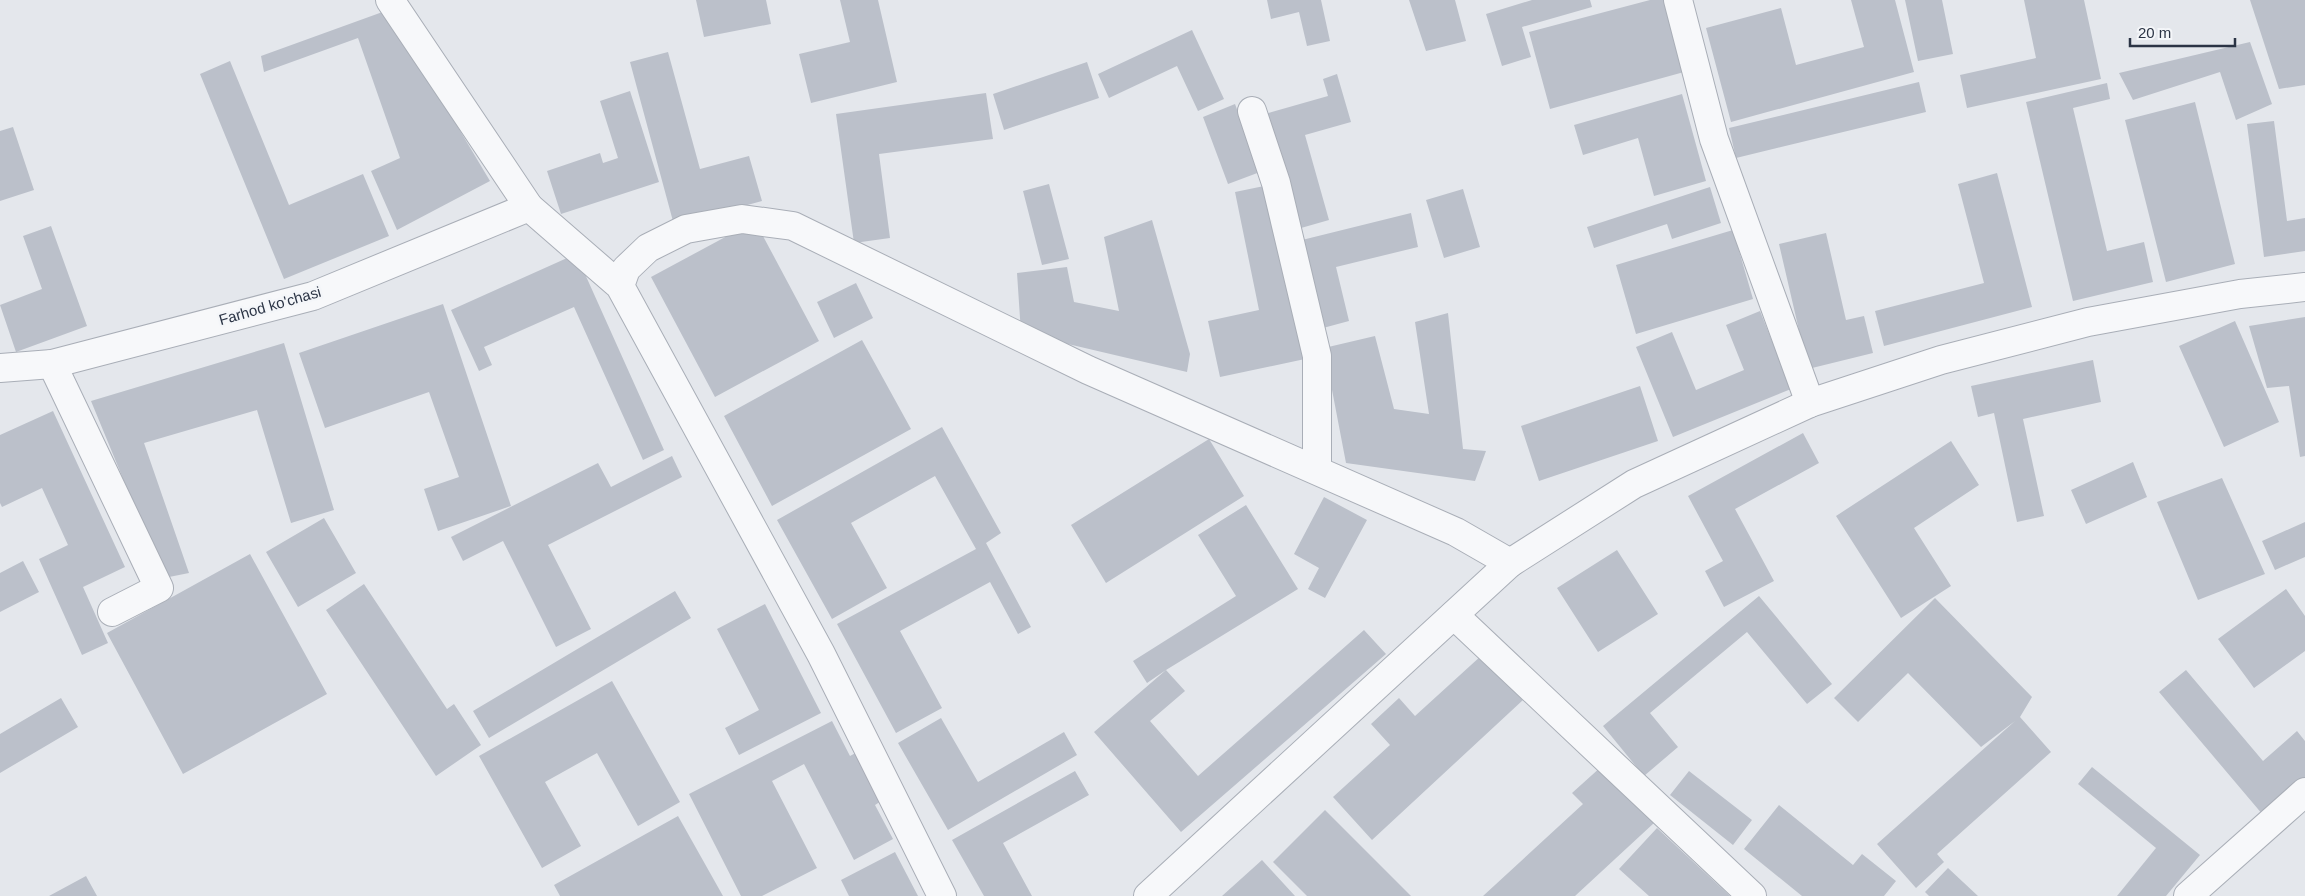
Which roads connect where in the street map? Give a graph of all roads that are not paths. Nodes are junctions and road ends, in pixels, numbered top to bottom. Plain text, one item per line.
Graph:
1 (390, 0) edge
2 (1678, 0) edge
3 (1252, 111) dead end
4 (529, 208) junction
5 (620, 286) junction
6 (2305, 286) edge
7 (52, 364) junction
8 (0, 368) edge
9 (1810, 403) junction
10 (1317, 470) junction
11 (1510, 563) junction
12 (112, 612) dead end
13 (1454, 615) junction
14 (2305, 792) edge
15 (942, 896) edge
16 (1148, 896) edge
17 (1752, 896) edge
18 (2188, 896) edge

1 - 4 street
2 - 9 street
3 - 10 street
4 - 5 street
4 - 7 street, Farhod ko'chasi
5 - 10 street
5 - 15 street
6 - 9 street
7 - 8 street, Farhod ko'chasi
7 - 12 street
9 - 11 street
10 - 11 street
11 - 13 street
13 - 16 street
13 - 17 street
14 - 18 street

